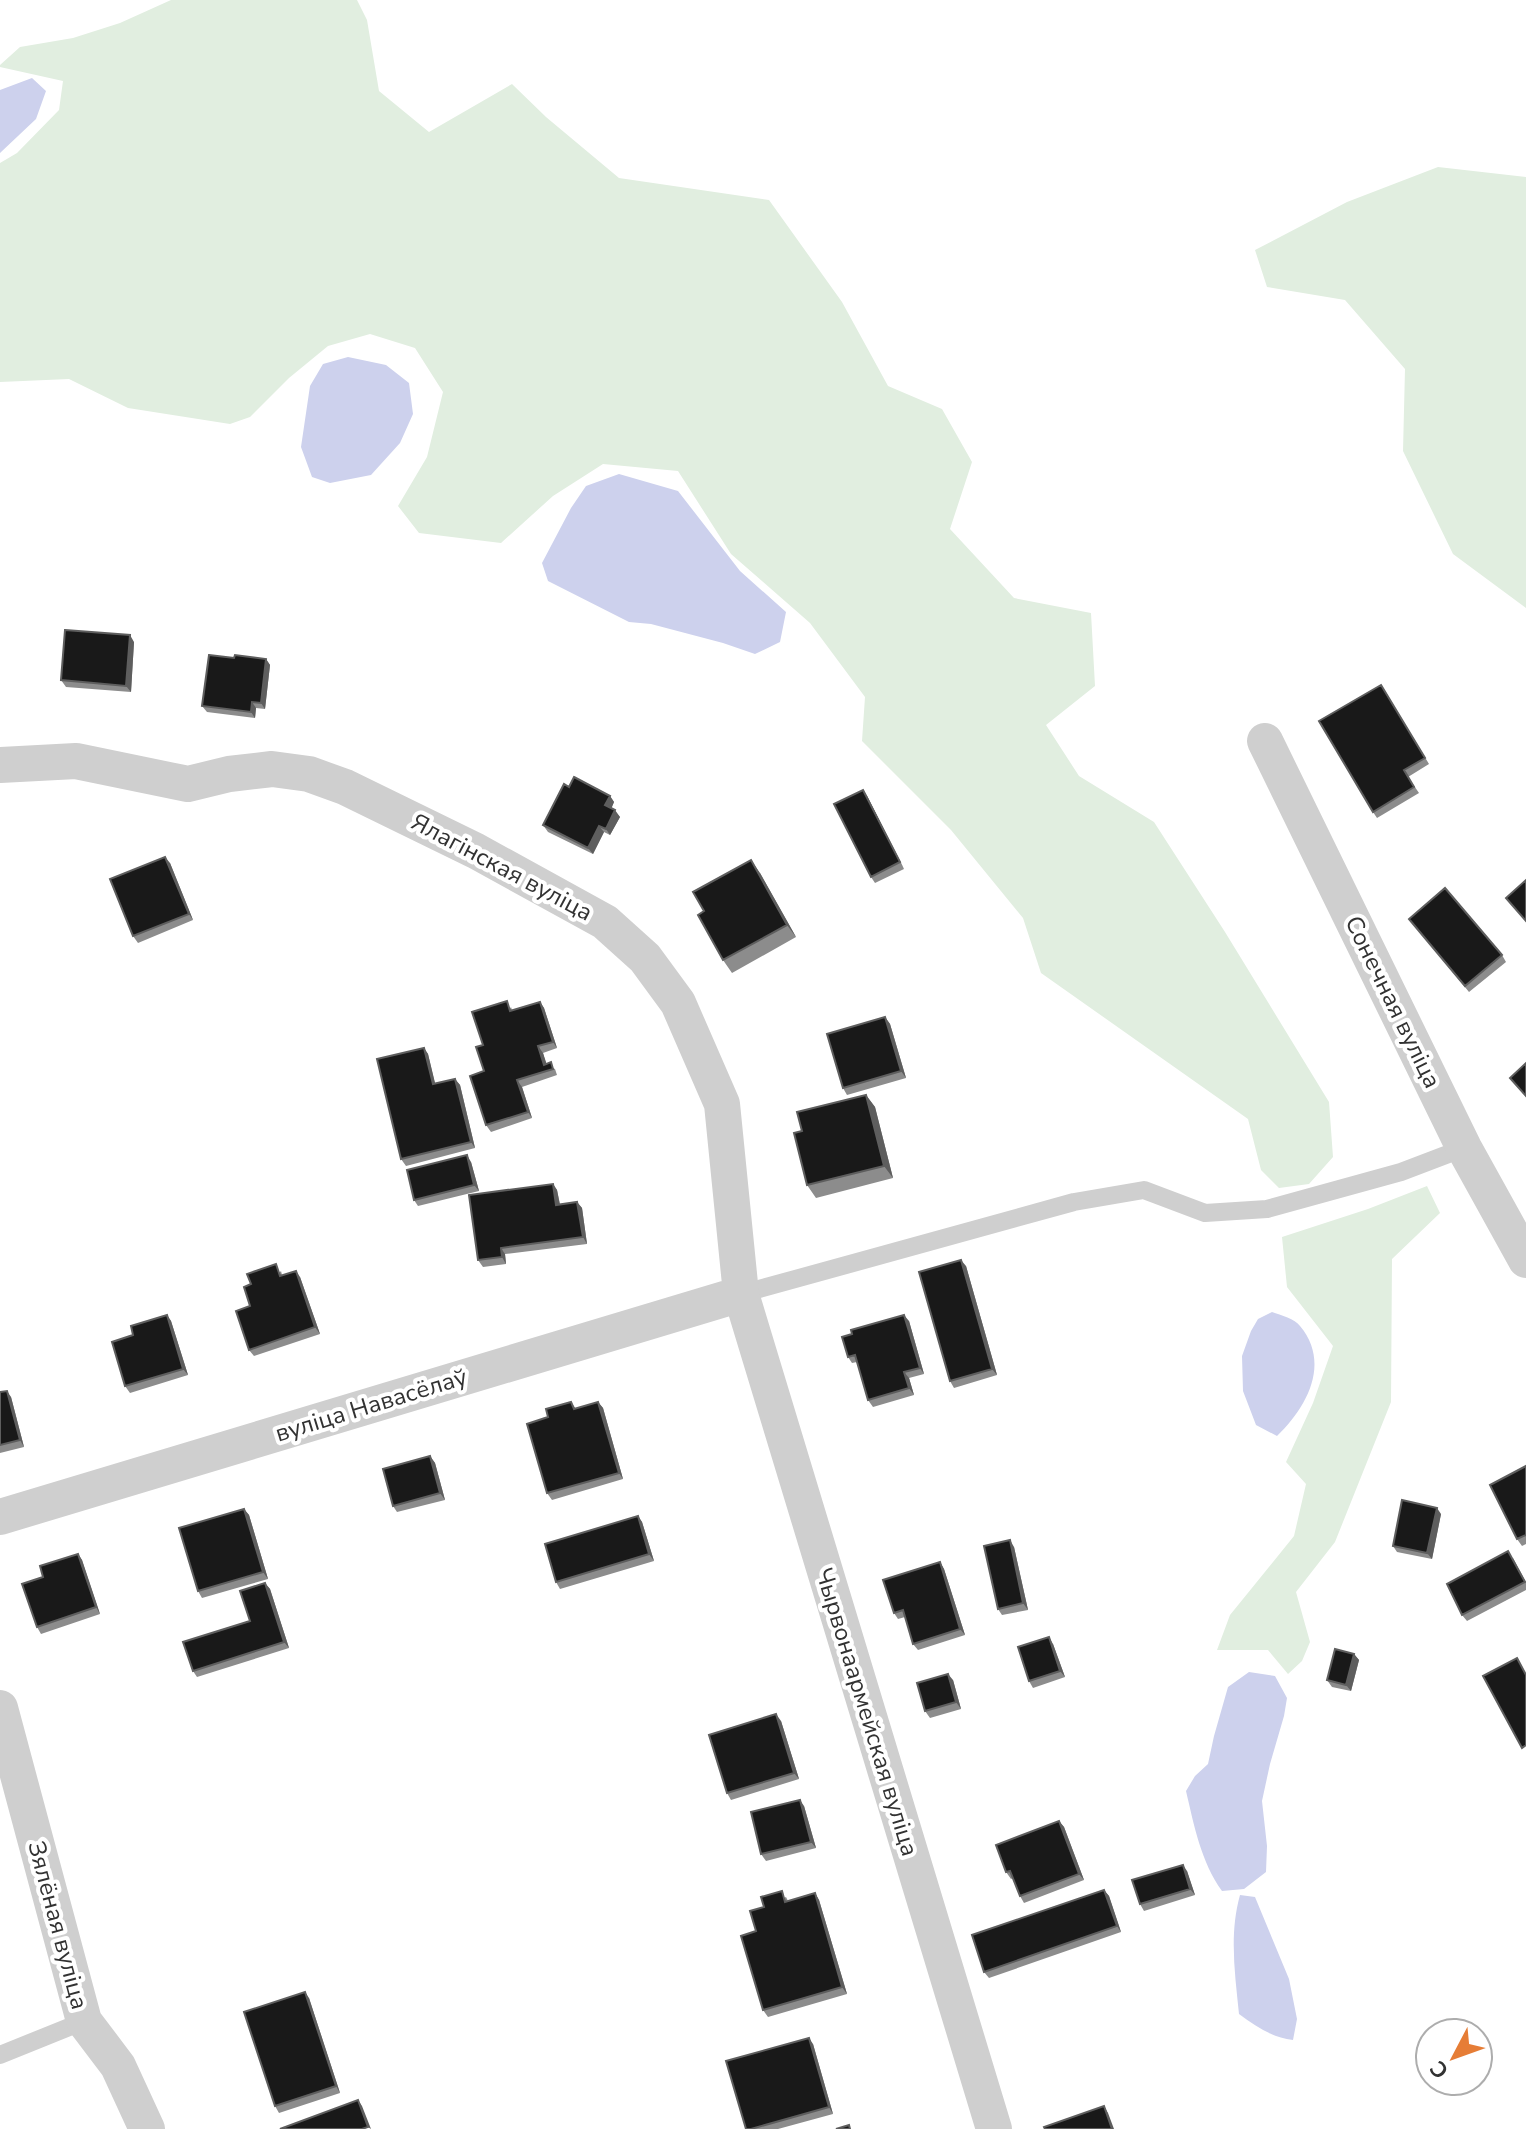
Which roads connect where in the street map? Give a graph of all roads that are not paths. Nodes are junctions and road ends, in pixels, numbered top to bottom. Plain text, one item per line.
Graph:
1 (1265, 741) dead end
2 (0, 765) edge
3 (1464, 1148) junction
4 (1526, 1260) edge
5 (741, 1294) junction
6 (0, 1517) edge
7 (0, 1708) edge
8 (84, 2021) junction
9 (0, 2055) edge
10 (147, 2129) edge
11 (994, 2129) edge

1 - 3 street, Сонечная вуліца
2 - 5 street, Ялагінская вуліца
3 - 4 street, Сонечная вуліца
3 - 5 lane
5 - 6 street, вуліца Навасёлаў
5 - 11 street, Чырвонаармейская вуліца
7 - 8 street, Зялёная вуліца
8 - 9 lane
8 - 10 street, Зялёная вуліца

